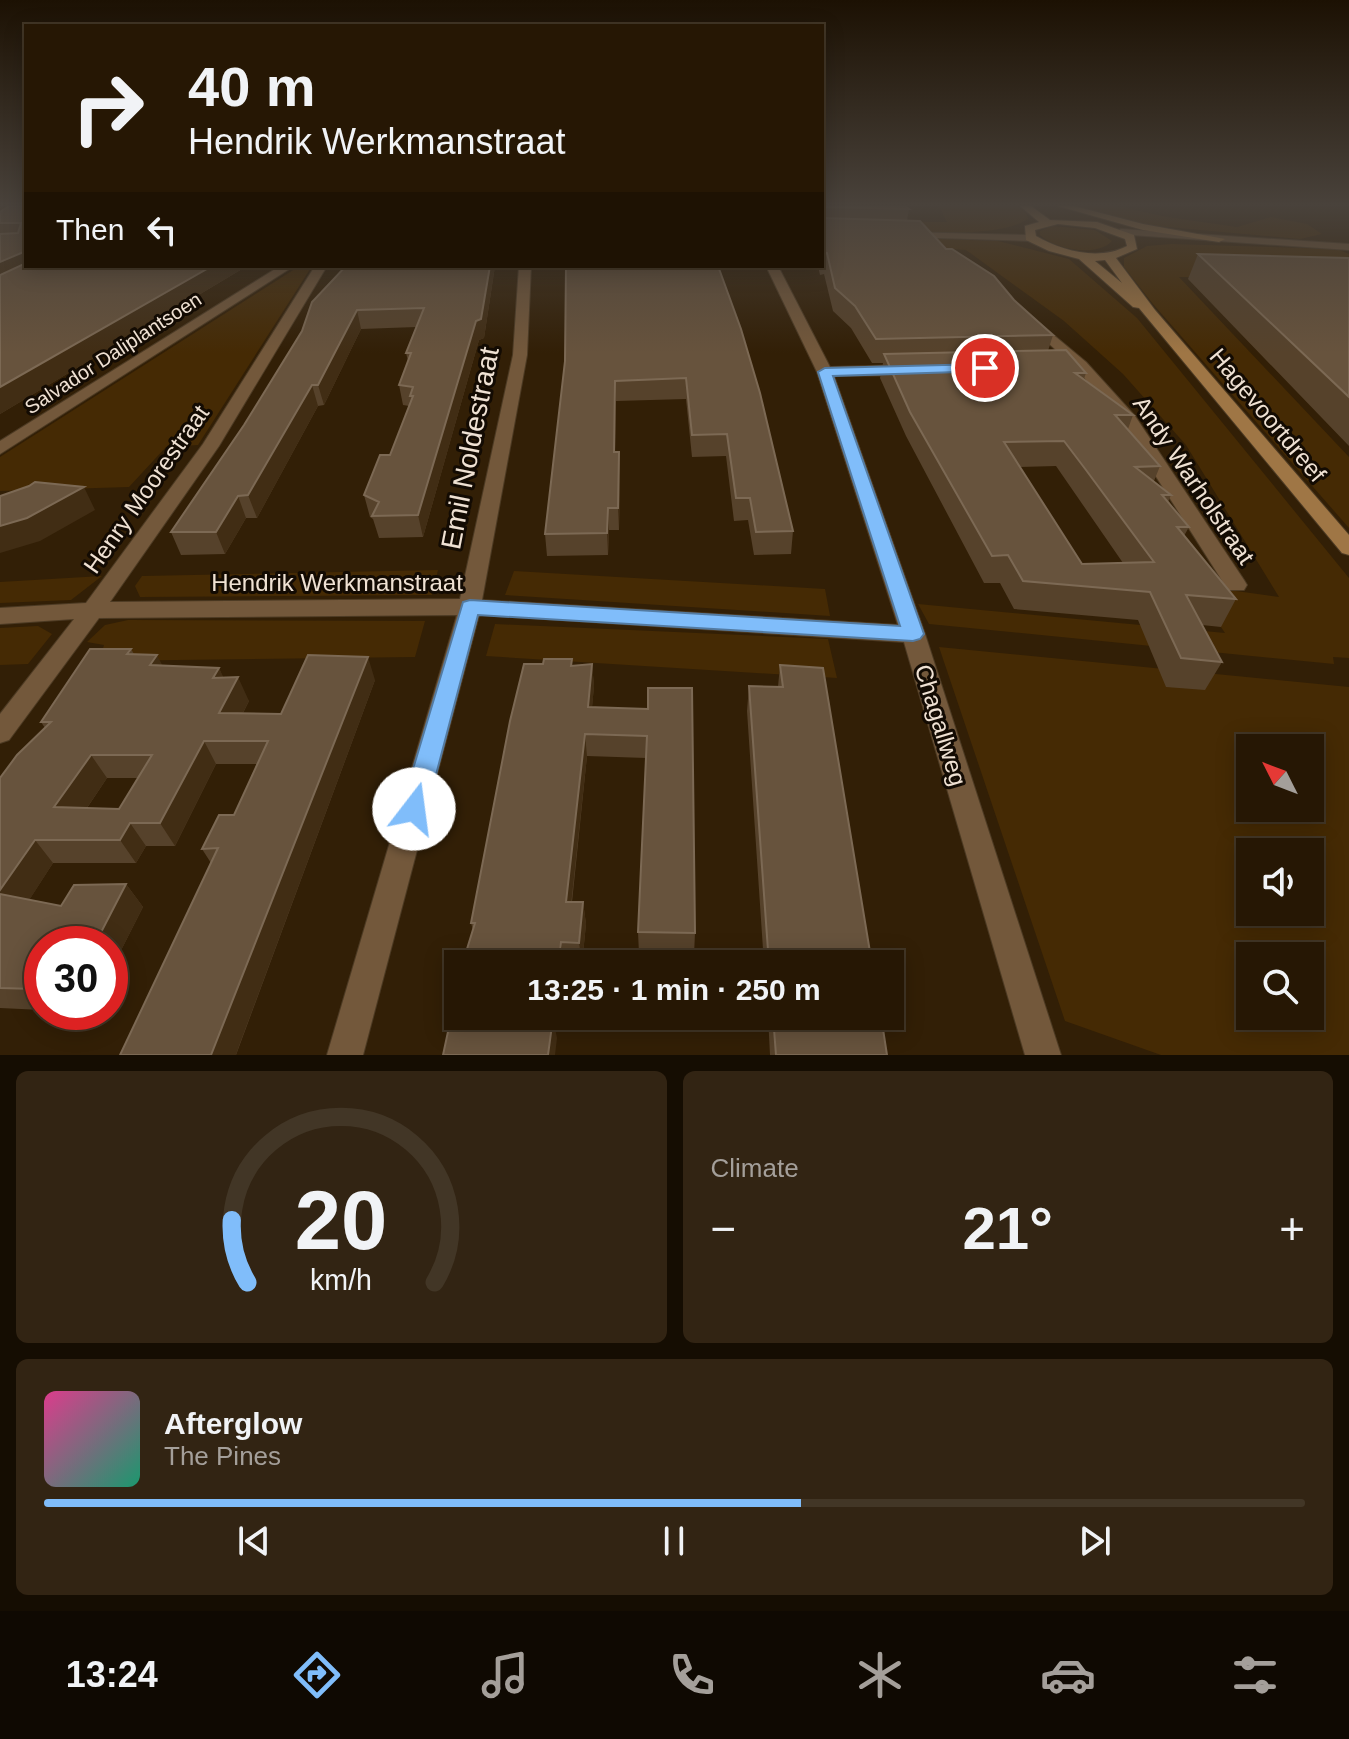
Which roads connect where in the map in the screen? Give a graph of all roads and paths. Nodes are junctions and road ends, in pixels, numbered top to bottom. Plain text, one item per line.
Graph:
1 (1081, 255) edge
2 (1087, 255) edge
3 (1111, 255) edge
4 (1108, 256) junction
5 (285, 268) edge
6 (320, 268) edge
7 (525, 268) edge
8 (773, 268) edge
9 (1018, 308) edge
10 (1150, 313) junction
11 (921, 370) edge
12 (825, 372) junction
13 (0, 449) edge
14 (1349, 548) edge
15 (1236, 585) dead end
16 (470, 607) junction
17 (93, 610) junction
18 (0, 616) edge
19 (913, 634) junction
20 (0, 733) edge
21 (345, 1055) edge
22 (1043, 1055) edge

1 - 10 main road, Hagevoortdreef
2 - 4 main road
3 - 4 main road
4 - 10 main road, Hagevoortdreef
5 - 13 street, Salvador Daliplantsoen
6 - 17 street, Henry Moorestraat
7 - 16 street, Emil Noldestraat
8 - 12 street, Chagallweg
9 - 15 street, Andy Warholstraat
10 - 14 main road, Hagevoortdreef
11 - 12 street
12 - 19 street, Chagallweg
16 - 17 street, Hendrik Werkmanstraat
16 - 19 street, Hendrik Werkmanstraat
16 - 21 street, Emil Noldestraat
17 - 18 street, Hendrik Werkmanstraat
17 - 20 street, Henry Moorestraat
19 - 22 street, Chagallweg

